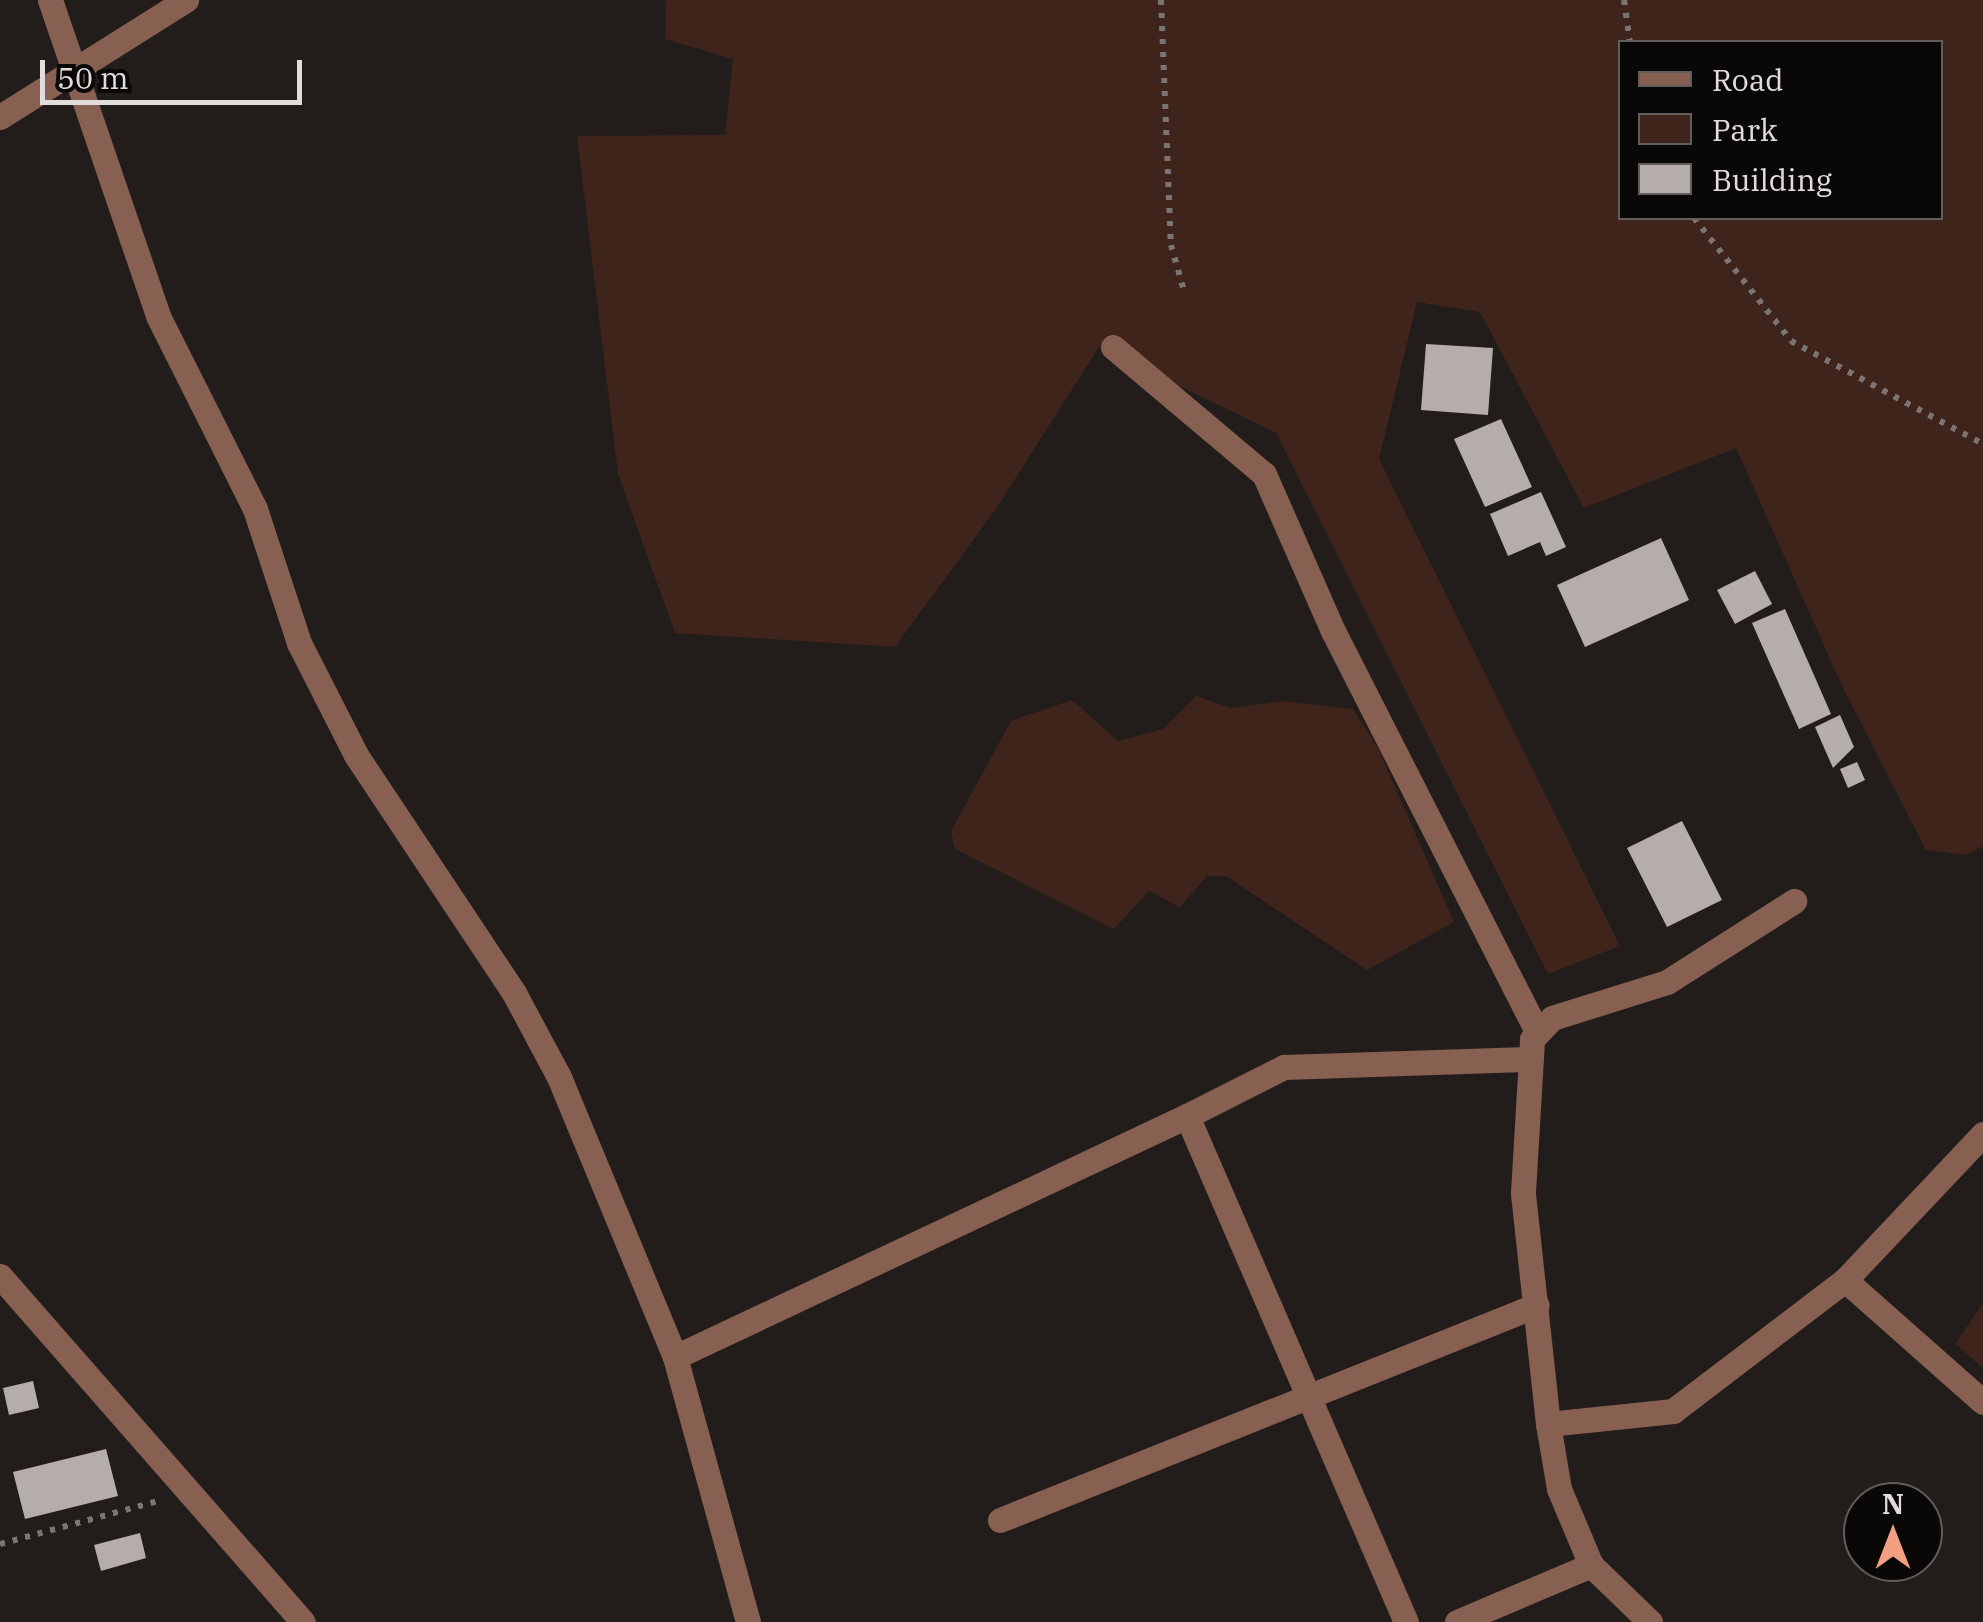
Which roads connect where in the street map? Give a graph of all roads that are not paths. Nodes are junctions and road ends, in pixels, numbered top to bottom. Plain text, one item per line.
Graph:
1 (50, 0) edge
2 (186, 0) edge
3 (70, 74) junction
4 (0, 117) edge
5 (1113, 347) dead end
6 (1794, 901) dead end
7 (1538, 1033) junction
8 (1531, 1059) junction
9 (1187, 1116) junction
10 (1983, 1134) edge
11 (0, 1276) edge
12 (1845, 1280) junction
13 (1537, 1304) junction
14 (675, 1358) junction
15 (1308, 1396) junction
16 (1983, 1402) edge
17 (1548, 1424) junction
18 (1000, 1520) dead end
19 (1590, 1565) junction
20 (302, 1622) edge
21 (748, 1622) edge
22 (1406, 1622) edge
23 (1457, 1622) edge
24 (1650, 1622) edge

1 - 3 street
2 - 3 street
3 - 4 street
3 - 14 street
5 - 7 street
6 - 7 street
7 - 8 street
8 - 9 street
8 - 13 street
9 - 14 street
9 - 15 street
10 - 12 street
11 - 20 street
12 - 16 street
12 - 17 street
13 - 15 street
13 - 17 street
14 - 21 street
15 - 18 street
15 - 22 street
17 - 19 street
19 - 23 street
19 - 24 street

